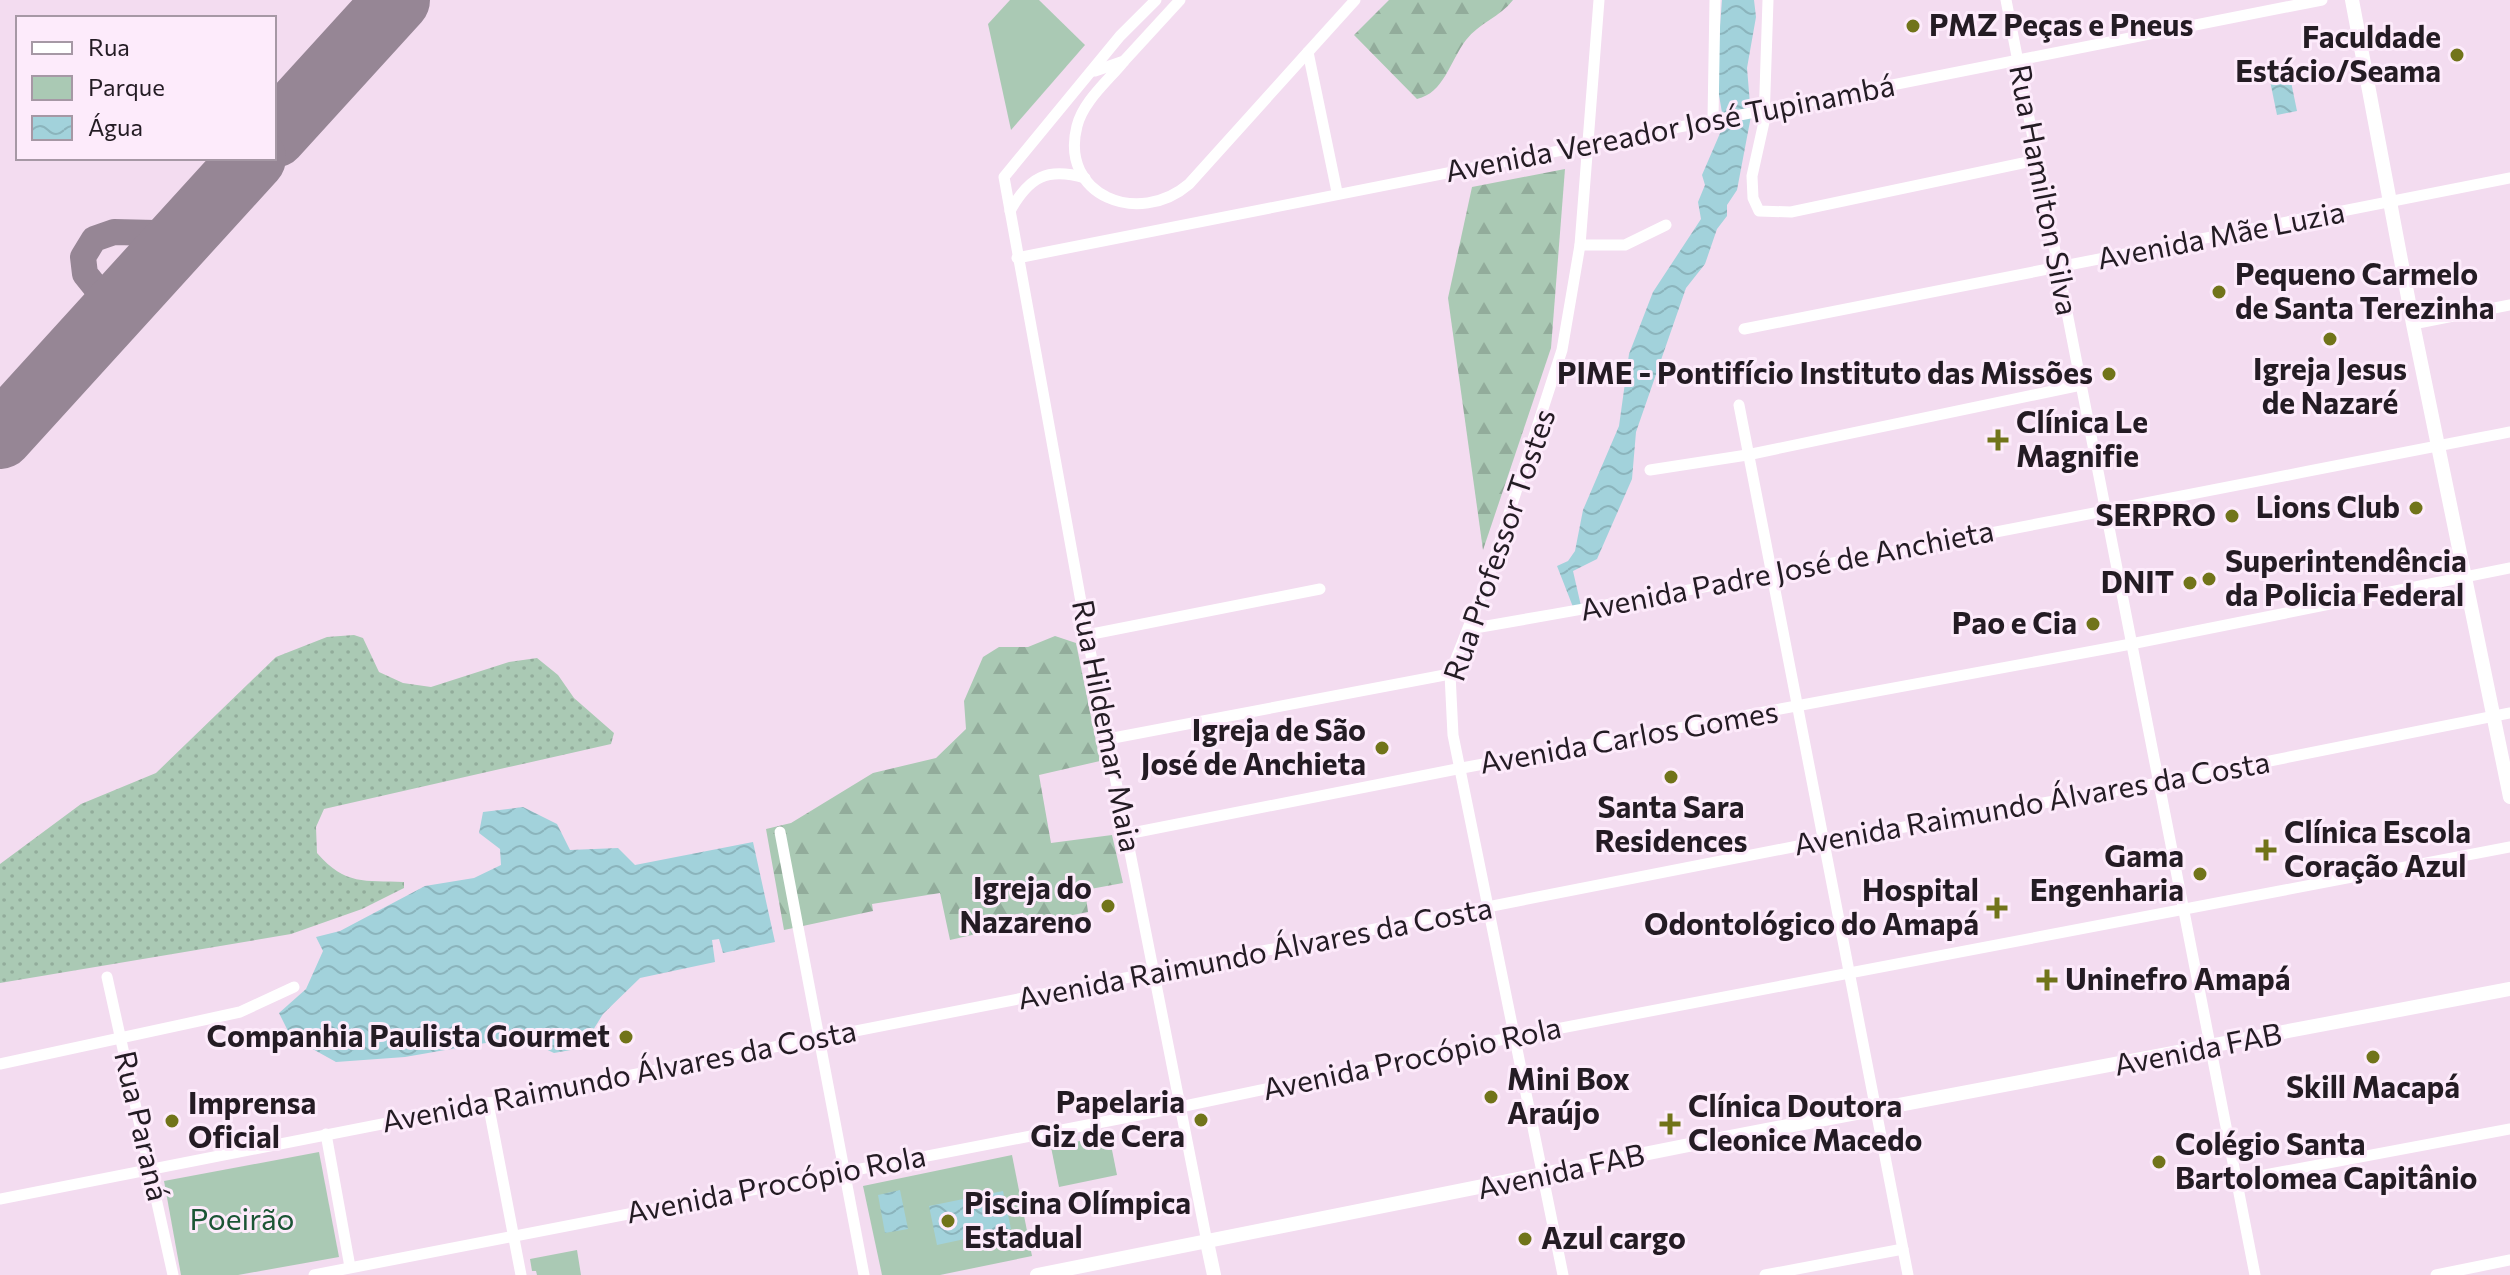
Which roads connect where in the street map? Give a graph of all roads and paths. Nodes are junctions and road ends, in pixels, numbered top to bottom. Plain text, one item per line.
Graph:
1 (1156, 0) edge
2 (1180, 0) edge
3 (1355, 0) edge
4 (1599, 0) edge
5 (1715, 0) edge
6 (1768, 0) edge
7 (2006, 0) edge
8 (2322, 0) edge
9 (2352, 0) edge
10 (1308, 52) junction
11 (2018, 60) junction
12 (1124, 61) junction
13 (1095, 71) junction
14 (1760, 110) junction
15 (1716, 119) junction
16 (1590, 147) junction
17 (2037, 160) junction
18 (1085, 178) junction
19 (2510, 178) edge
20 (1337, 192) junction
21 (2392, 202) junction
22 (1009, 212) junction
23 (1666, 225) dead end
24 (1580, 245) junction
25 (1017, 258) junction
26 (2057, 268) junction
27 (2510, 305) edge
28 (2413, 324) junction
29 (1744, 329) dead end
30 (2081, 385) junction
31 (1739, 405) dead end
32 (2510, 432) edge
33 (2437, 446) junction
34 (1747, 455) junction
35 (1650, 470) dead end
36 (2104, 509) junction
37 (2510, 568) edge
38 (1773, 577) junction
39 (2464, 577) junction
40 (1320, 589) dead end
41 (1469, 629) junction
42 (1087, 635) junction
43 (2131, 644) junction
44 (1450, 674) junction
45 (1797, 708) junction
46 (2510, 713) edge
47 (2493, 716) junction
48 (1108, 739) junction
49 (1462, 768) junction
50 (2159, 783) junction
51 (2510, 797) edge
52 (780, 832) dead end
53 (1127, 834) junction
54 (1823, 841) junction
55 (2510, 847) edge
56 (1489, 907) junction
57 (2184, 910) junction
58 (1849, 972) junction
59 (1154, 975) junction
60 (107, 977) dead end
61 (294, 987) dead end
62 (2510, 989) edge
63 (121, 1036) junction
64 (1514, 1037) junction
65 (817, 1038) junction
66 (2212, 1048) junction
67 (0, 1064) edge
68 (488, 1103) junction
69 (1180, 1107) junction
70 (1876, 1109) junction
71 (2510, 1129) edge
72 (326, 1134) junction
73 (152, 1171) junction
74 (844, 1172) junction
75 (1541, 1176) junction
76 (2238, 1180) junction
77 (0, 1199) edge
78 (514, 1236) junction
79 (1207, 1242) junction
80 (1903, 1249) junction
81 (2510, 1260) edge
82 (350, 1267) junction
83 (173, 1275) edge
84 (314, 1275) edge
85 (521, 1275) edge
86 (864, 1275) edge
87 (1037, 1275) edge
88 (1214, 1275) edge
89 (1563, 1275) edge
90 (1765, 1275) edge
91 (1908, 1275) edge
92 (2255, 1275) edge
93 (2436, 1275) edge

1 - 13 street
2 - 12 street
3 - 10 street
4 - 16 street, Rua Professor Tostes
5 - 15 street
6 - 14 street
7 - 11 street, Rua Hamilton Silva
8 - 11 street, Avenida Vereador José Tupinambá
9 - 21 main road
10 - 18 street
10 - 20 street
11 - 14 street, Avenida Vereador José Tupinambá
11 - 17 street, Rua Hamilton Silva
12 - 13 street
12 - 18 street
13 - 22 street, Rua Hildemar Maia
14 - 15 street, Avenida Vereador José Tupinambá
14 - 17 street
15 - 16 street, Avenida Vereador José Tupinambá
16 - 20 street, Avenida Vereador José Tupinambá
16 - 24 street, Rua Professor Tostes
17 - 26 street, Rua Hamilton Silva
18 - 22 street
19 - 21 street, Avenida Mãe Luzia
20 - 25 street, Avenida Vereador José Tupinambá
21 - 26 street, Avenida Mãe Luzia
21 - 28 main road
22 - 25 street, Rua Hildemar Maia
23 - 24 street
24 - 41 street, Rua Professor Tostes
25 - 42 street, Rua Hildemar Maia
26 - 29 street, Avenida Mãe Luzia
26 - 30 street, Rua Hamilton Silva
27 - 28 street
28 - 33 main road
30 - 34 street
30 - 36 street, Rua Hamilton Silva
31 - 34 street
32 - 33 street, Avenida Padre José de Anchieta
33 - 36 street, Avenida Padre José de Anchieta
33 - 39 main road
34 - 35 street
34 - 38 street
36 - 38 street, Avenida Padre José de Anchieta
36 - 43 street, Rua Hamilton Silva
37 - 39 street, Avenida Carlos Gomes
38 - 41 street, Avenida Padre José de Anchieta
38 - 45 street
39 - 43 street, Avenida Carlos Gomes
39 - 47 main road
40 - 42 street
41 - 44 street, Rua Professor Tostes
42 - 48 street, Rua Hildemar Maia
43 - 45 street, Avenida Carlos Gomes
43 - 50 street, Rua Hamilton Silva
44 - 48 street
44 - 49 street, Rua Professor Tostes
45 - 49 street, Avenida Carlos Gomes
45 - 54 street
46 - 47 street, Avenida Raimundo Álvares da Costa
47 - 50 street, Avenida Raimundo Álvares da Costa
47 - 51 main road
48 - 53 street, Rua Hildemar Maia
49 - 53 street, Avenida Carlos Gomes
49 - 56 street, Rua Professor Tostes
50 - 54 street, Avenida Raimundo Álvares da Costa
50 - 57 street, Rua Hamilton Silva
52 - 65 street
53 - 59 street, Rua Hildemar Maia
54 - 56 street, Avenida Raimundo Álvares da Costa
54 - 58 street
55 - 57 street, Avenida Procópio Rola
56 - 59 street, Avenida Raimundo Álvares da Costa
56 - 64 street, Rua Professor Tostes
57 - 58 street, Avenida Procópio Rola
57 - 66 street, Rua Hamilton Silva
58 - 64 street, Avenida Procópio Rola
58 - 70 street
59 - 65 street, Avenida Raimundo Álvares da Costa
59 - 69 street, Rua Hildemar Maia
60 - 63 street, Rua Paraná
61 - 63 street
62 - 66 main road, Avenida FAB
63 - 67 street
63 - 73 street, Rua Paraná
64 - 69 street, Avenida Procópio Rola
64 - 75 street, Rua Professor Tostes
65 - 68 street, Avenida Raimundo Álvares da Costa
65 - 74 street
66 - 70 main road, Avenida FAB
66 - 76 street, Rua Hamilton Silva
68 - 72 street, Avenida Raimundo Álvares da Costa
68 - 78 street
69 - 74 street, Avenida Procópio Rola
69 - 79 street, Rua Hildemar Maia
70 - 75 main road, Avenida FAB
70 - 80 street
71 - 76 street
72 - 73 street, Avenida Raimundo Álvares da Costa
72 - 82 street
73 - 77 street, Avenida Raimundo Álvares da Costa
73 - 83 street, Rua Paraná
74 - 78 street, Avenida Procópio Rola
74 - 86 street
75 - 79 main road, Avenida FAB
75 - 89 street, Rua Professor Tostes
76 - 92 street, Rua Hamilton Silva
78 - 82 street, Avenida Procópio Rola
78 - 85 street
79 - 87 main road, Avenida FAB
79 - 88 main road, Rua Hildemar Maia
80 - 90 street
80 - 91 street
81 - 93 street
82 - 84 street, Avenida Procópio Rola

